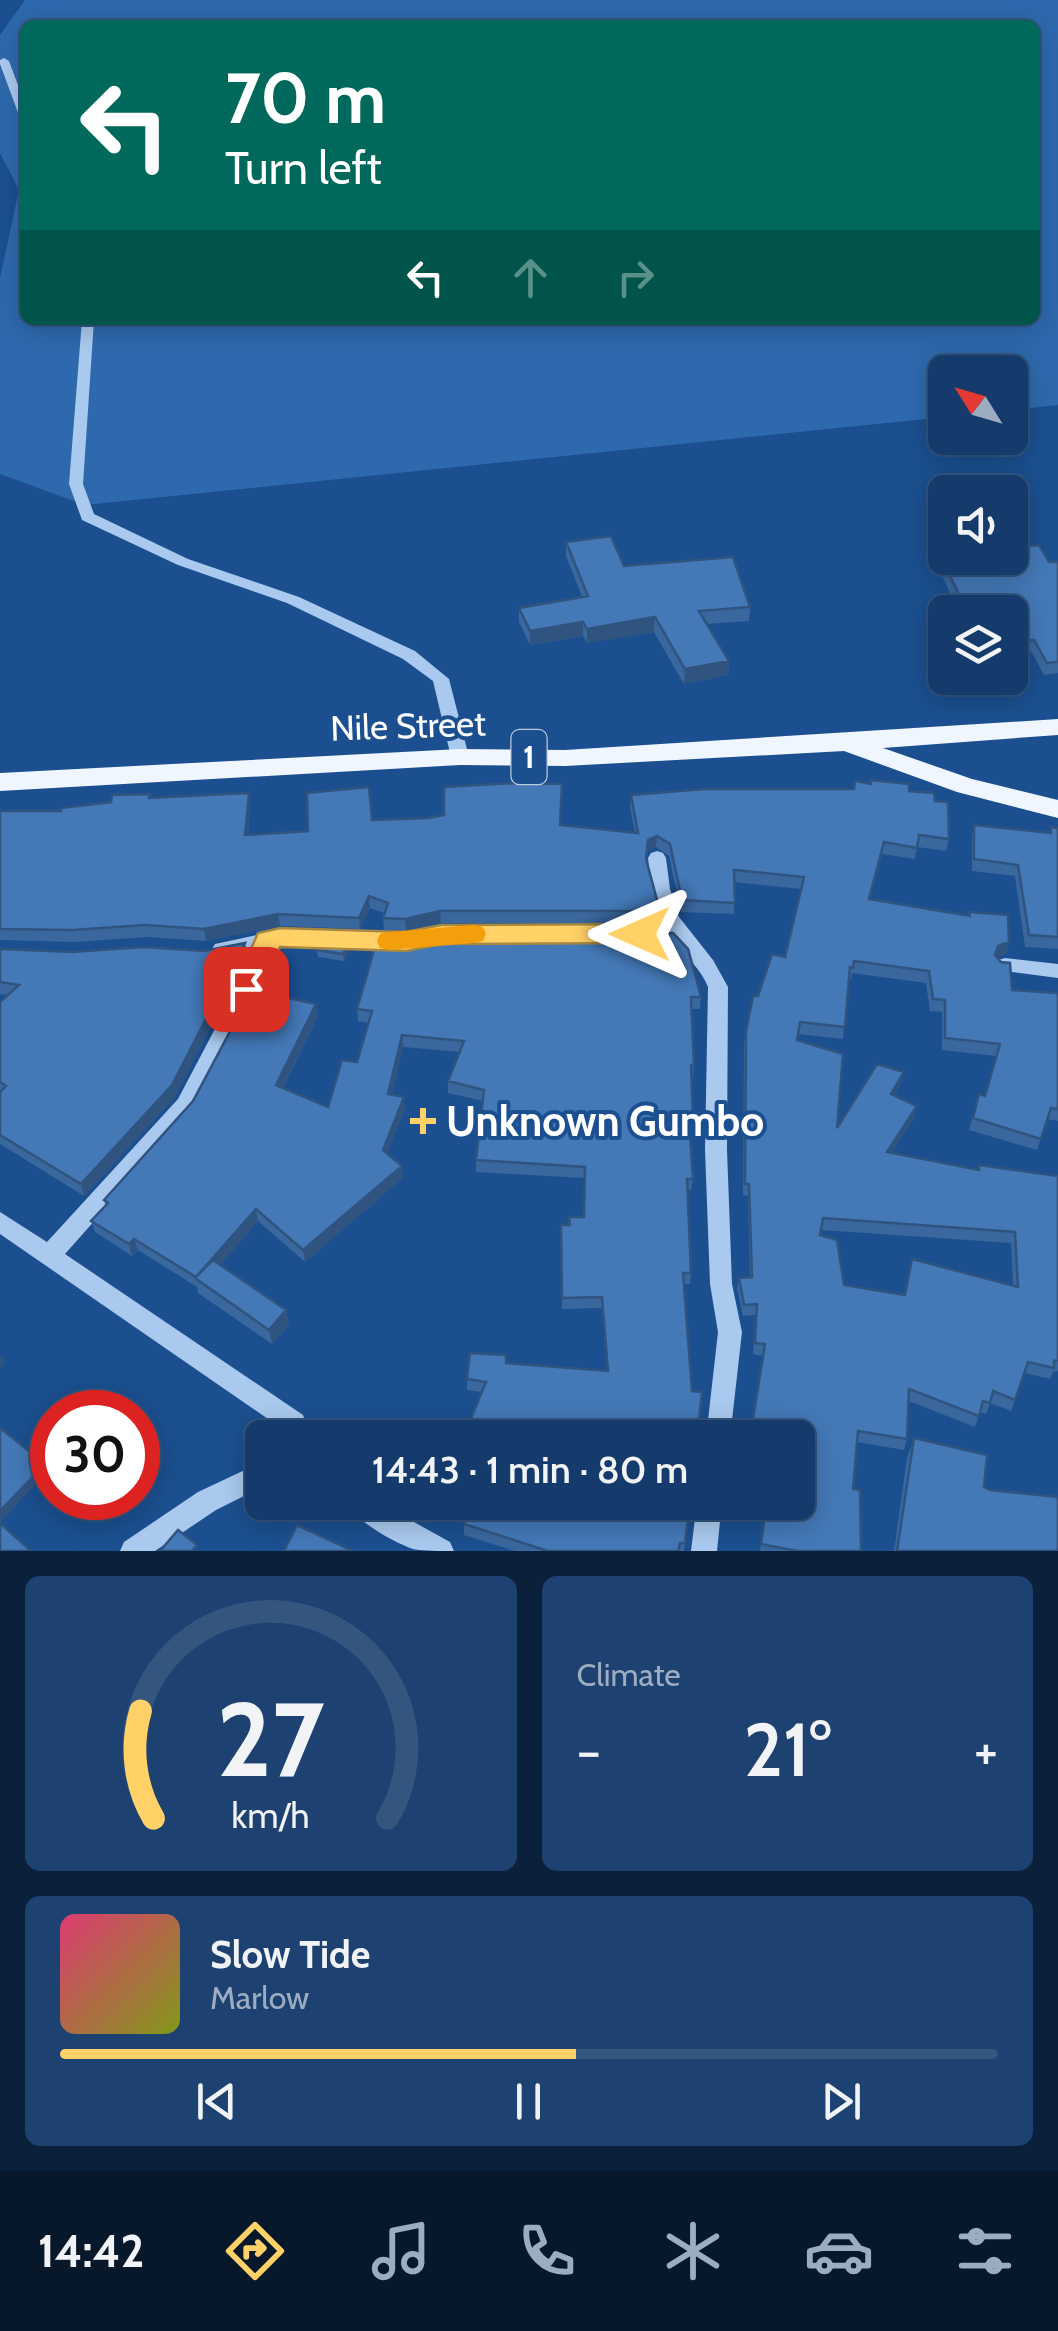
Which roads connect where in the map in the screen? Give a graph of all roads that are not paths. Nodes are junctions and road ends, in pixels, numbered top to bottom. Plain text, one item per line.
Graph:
1 (4, 61) dead end
2 (20, 104) edge
3 (88, 325) edge
4 (1058, 727) edge
5 (845, 744) junction
6 (460, 756) junction
7 (0, 782) edge
8 (1058, 809) edge
9 (657, 858) dead end
10 (424, 938) edge
11 (267, 940) junction
12 (206, 952) edge
13 (1005, 964) edge
14 (1058, 971) edge
15 (0, 1222) edge
16 (50, 1255) junction
17 (288, 1420) edge
18 (720, 1420) edge
19 (245, 1482) edge
20 (383, 1520) edge
21 (708, 1520) edge
22 (133, 1551) edge
23 (442, 1551) edge
24 (704, 1551) edge

1 - 2 street
3 - 6 street
4 - 5 main road, Nile Street / 1
5 - 6 main road, Nile Street / 1
5 - 8 main road
6 - 7 main road, Nile Street / 1
9 - 18 street
10 - 11 street
11 - 12 street
11 - 16 street
13 - 14 street
15 - 16 street
16 - 17 street
19 - 22 street
20 - 23 street
21 - 24 street

